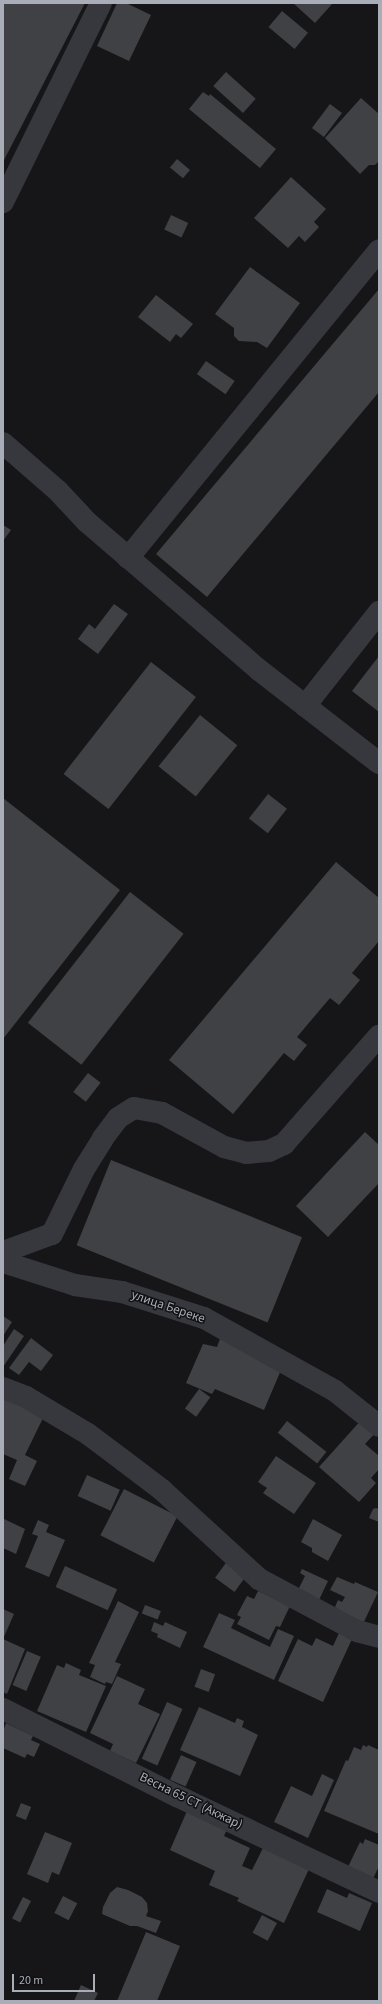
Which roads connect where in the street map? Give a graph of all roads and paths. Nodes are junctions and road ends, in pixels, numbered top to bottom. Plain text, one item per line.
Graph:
1 (101, 3) edge
2 (3, 202) edge
3 (379, 250) edge
4 (3, 443) edge
5 (128, 558) junction
6 (379, 612) edge
7 (305, 706) junction
8 (379, 763) edge
9 (379, 1036) edge
10 (3, 1252) edge
11 (3, 1262) edge
12 (3, 1388) edge
13 (379, 1426) edge
14 (379, 1637) edge
15 (3, 1709) edge
16 (379, 1892) edge

1 - 2 street
3 - 5 street
4 - 5 street
5 - 7 street
6 - 7 street
7 - 8 street
9 - 10 street
11 - 13 street, улица Береке
12 - 14 street
15 - 16 street, Весна 65 СТ (Акжар)

